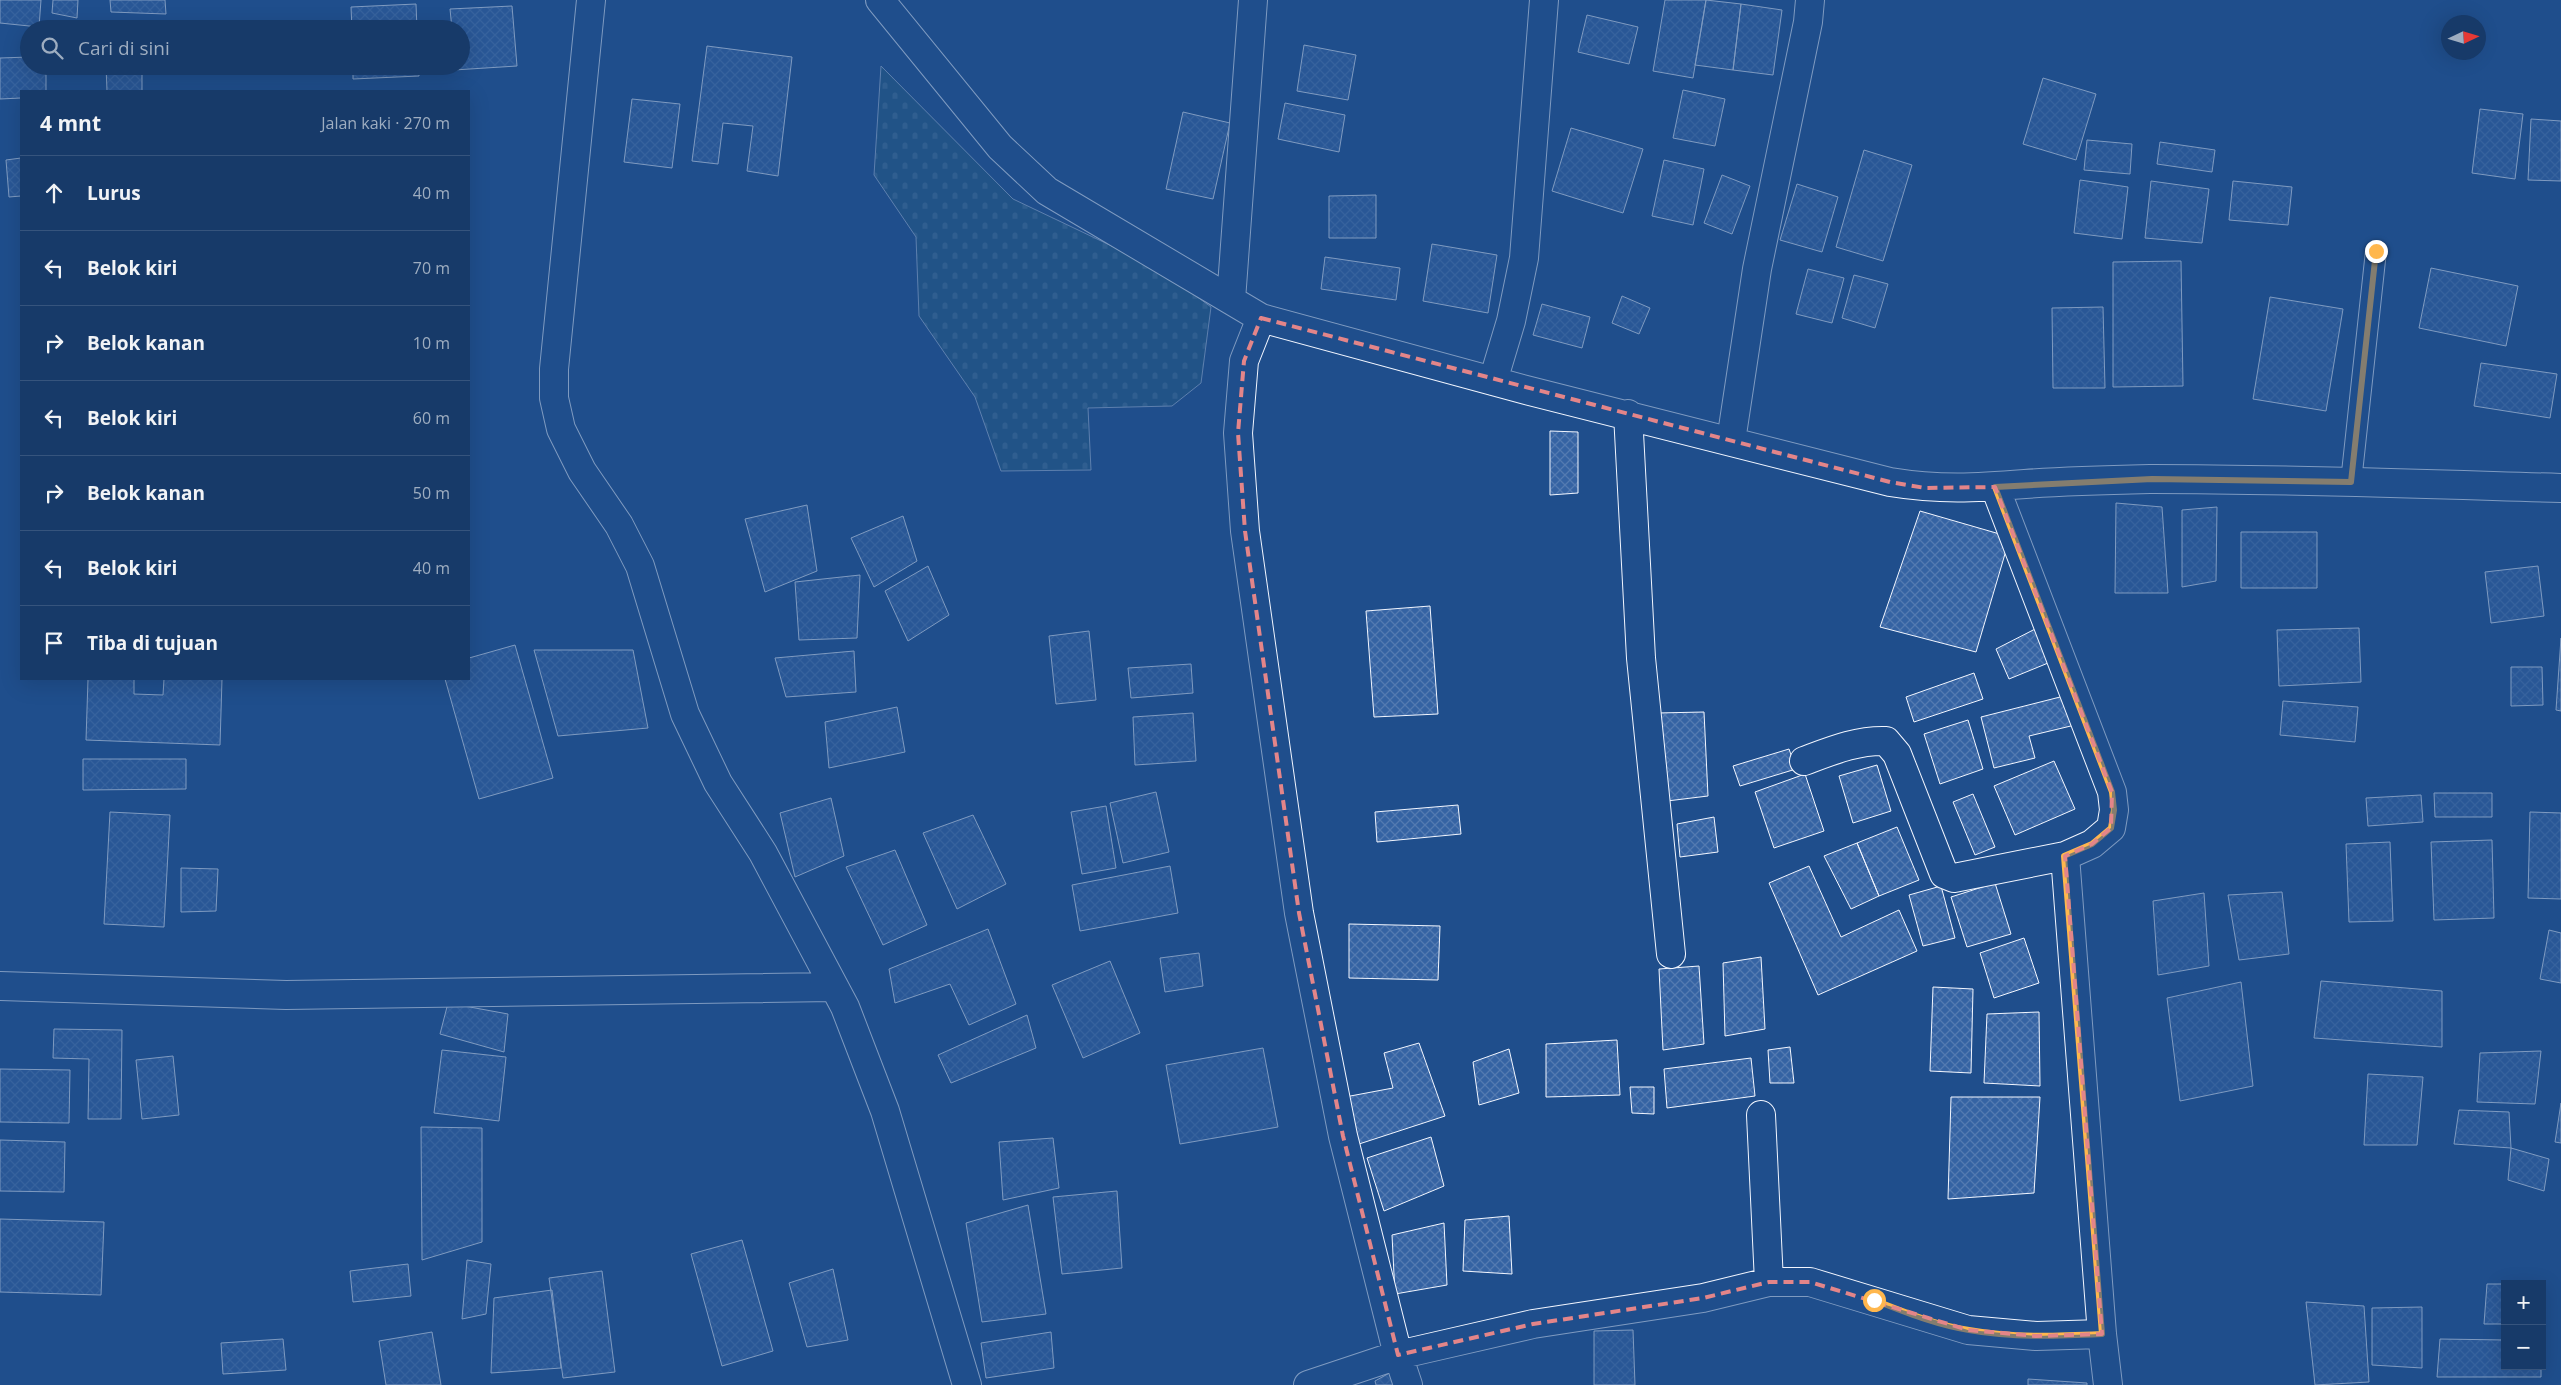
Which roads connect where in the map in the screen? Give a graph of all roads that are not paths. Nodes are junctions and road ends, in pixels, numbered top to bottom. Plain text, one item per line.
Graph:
1 (591, 0) edge
2 (880, 0) edge
3 (1253, 0) edge
4 (1544, 0) edge
5 (1810, 0) edge
6 (2376, 251) dead end
7 (1231, 300) junction
8 (1261, 318) junction
9 (1493, 381) junction
10 (1628, 414) junction
11 (1731, 441) junction
12 (2351, 482) junction
13 (1995, 487) junction
14 (2561, 488) edge
15 (1804, 761) dead end
16 (2064, 856) junction
17 (1671, 954) dead end
18 (0, 986) edge
19 (834, 987) junction
20 (1761, 1115) dead end
21 (1769, 1282) junction
22 (2102, 1334) junction
23 (1398, 1355) junction
24 (967, 1385) edge
25 (1308, 1385) edge
26 (1408, 1385) edge
27 (2108, 1385) edge

1 - 19 street
2 - 7 street
3 - 7 street
4 - 9 street
5 - 11 street
6 - 12 lane
7 - 8 street
8 - 9 street
8 - 23 street
9 - 10 street
10 - 11 street
10 - 17 street
11 - 13 street
12 - 13 street
12 - 14 street
13 - 16 street
15 - 16 street
16 - 22 street
18 - 19 street
19 - 24 street
20 - 21 street
21 - 22 street
21 - 23 street
22 - 27 street
23 - 25 street
23 - 26 street

